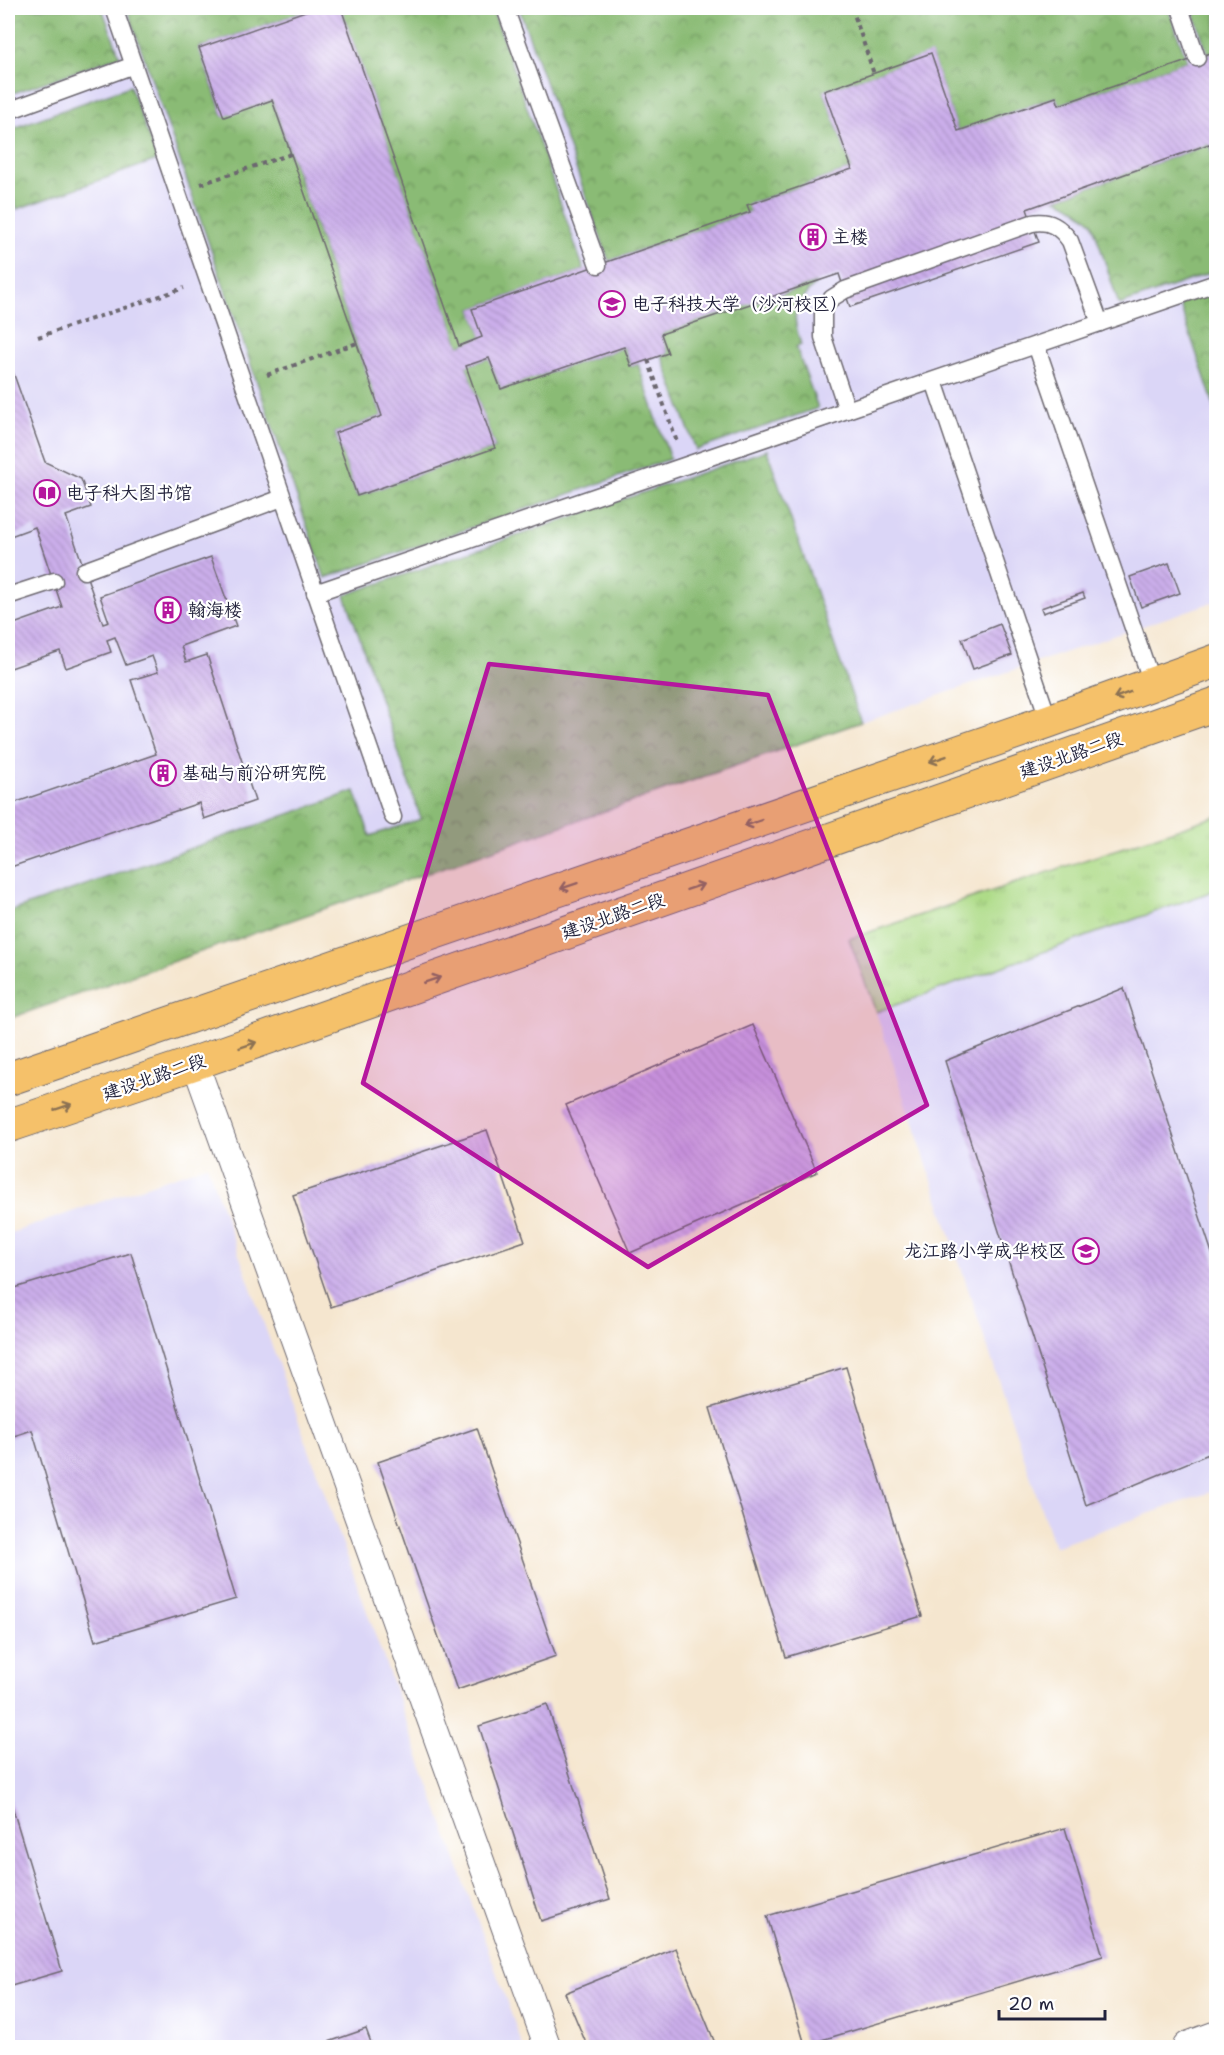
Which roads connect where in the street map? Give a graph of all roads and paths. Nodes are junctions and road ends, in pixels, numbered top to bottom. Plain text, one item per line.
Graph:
1 (114, 8) edge
2 (505, 8) edge
3 (852, 8) edge
4 (1180, 8) edge
5 (1197, 58) dead end
6 (134, 65) junction
7 (874, 74) dead end
8 (8, 111) edge
9 (291, 154) dead end
10 (177, 192) junction
11 (598, 265) dead end
12 (207, 280) junction
13 (1216, 283) edge
14 (1100, 323) junction
15 (38, 338) dead end
16 (357, 343) dead end
17 (1036, 345) junction
18 (648, 360) dead end
19 (934, 381) junction
20 (243, 384) junction
21 (847, 410) junction
22 (685, 466) junction
23 (282, 498) junction
24 (84, 571) dead end
25 (54, 581) dead end
26 (315, 593) junction
27 (8, 596) edge
28 (1216, 661) edge
29 (1152, 683) junction
30 (1216, 704) edge
31 (1049, 721) junction
32 (393, 818) dead end
33 (195, 1063) junction
34 (8, 1079) edge
35 (8, 1126) edge
36 (1216, 2038) edge
37 (548, 2048) edge
38 (1189, 2048) edge

1 - 6 lane
2 - 11 lane
3 - 7 path
4 - 5 lane
6 - 8 lane
6 - 10 lane
9 - 10 path
10 - 12 lane
12 - 15 path
12 - 20 lane
13 - 14 lane
14 - 17 lane
14 - 21 lane
16 - 20 path
17 - 19 lane
17 - 29 lane
18 - 22 path
19 - 21 lane
19 - 31 lane
20 - 23 lane
21 - 22 lane
22 - 26 lane
23 - 24 lane
23 - 26 lane
25 - 27 lane
26 - 32 lane
28 - 29 main road
29 -> 31 main road
33 -> 30 main road, 建设北路二段
31 -> 34 main road
35 -> 33 main road, 建设北路二段
33 - 37 street
36 - 38 street

